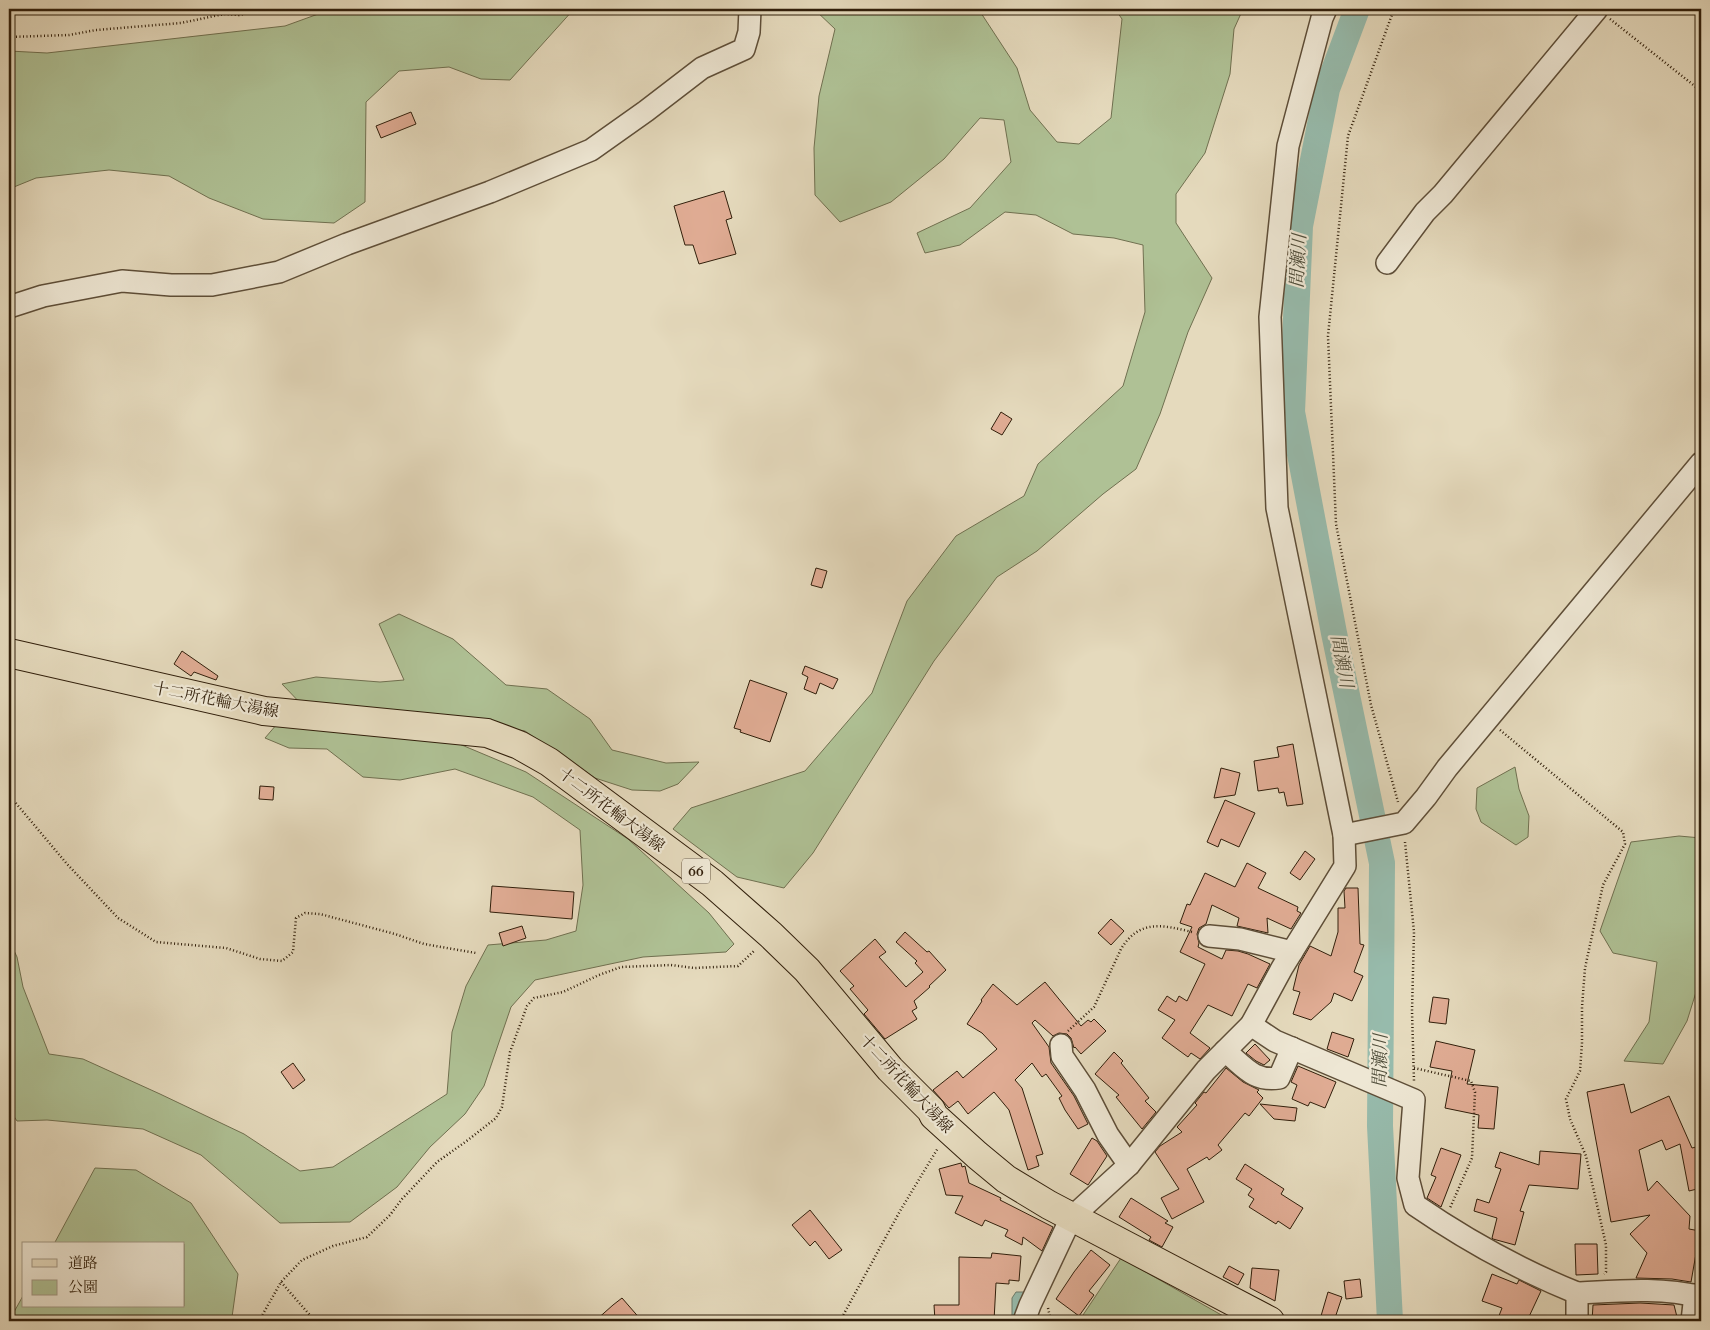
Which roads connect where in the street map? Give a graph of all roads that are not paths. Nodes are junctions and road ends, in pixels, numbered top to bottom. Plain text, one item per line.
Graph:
1 (750, 9) edge
2 (1326, 9) edge
3 (1600, 12) edge
4 (1387, 263) dead end
5 (9, 307) edge
6 (1701, 463) edge
7 (9, 653) edge
8 (1349, 834) junction
9 (1209, 936) road end
10 (1292, 952) junction
11 (1251, 1025) junction
12 (1060, 1045) road end
13 (1292, 1048) junction
14 (1225, 1051) junction
15 (1129, 1165) junction
16 (1071, 1218) junction
17 (1577, 1293) junction
18 (1698, 1296) edge
19 (1024, 1321) edge
20 (1270, 1321) edge
21 (1577, 1321) edge
22 (1692, 1321) edge

1 - 5 street
2 - 8 street
3 - 4 street
6 - 8 street
7 - 16 main road, 十二所花輪大湯線 / 66
8 - 10 street
9 - 10 street
10 - 11 street
11 - 13 street
11 - 14 street
12 - 15 street
13 - 14 street
13 - 17 street
14 - 15 street
15 - 16 street
16 - 19 street
16 - 20 main road, 十二所花輪大湯線 / 66
17 - 18 street
17 - 21 street
18 - 22 street

